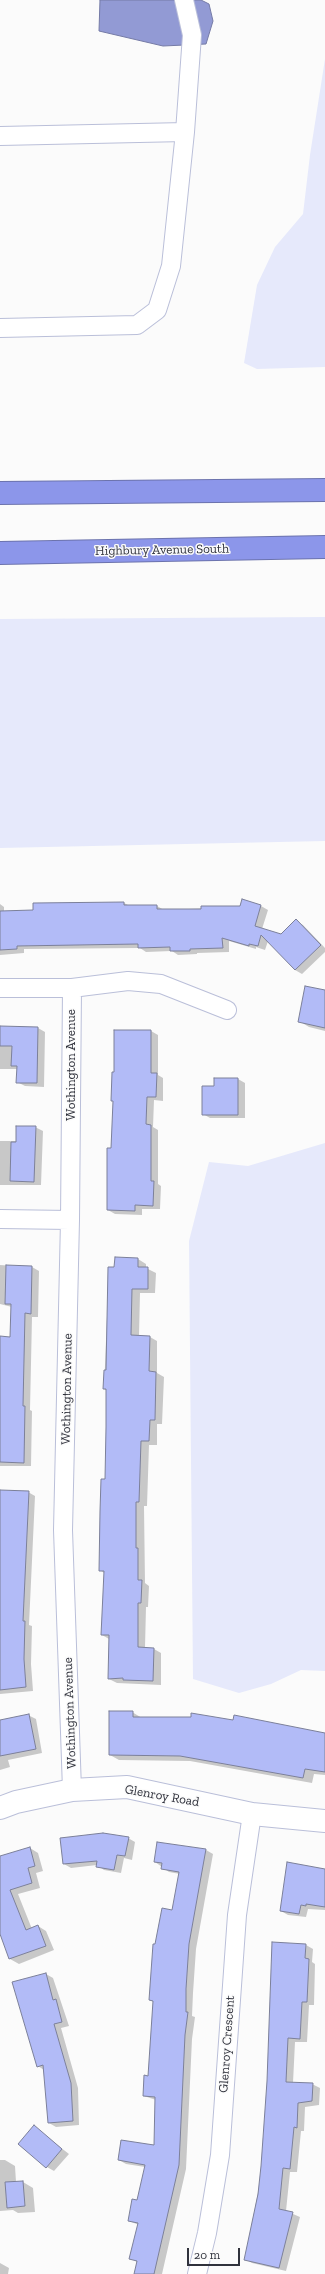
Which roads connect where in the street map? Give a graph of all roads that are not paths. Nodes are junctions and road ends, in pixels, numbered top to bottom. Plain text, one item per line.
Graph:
1 (184, 0) edge
2 (185, 132) junction
3 (0, 136) edge
4 (0, 328) edge
5 (325, 490) edge
6 (0, 493) edge
7 (325, 547) edge
8 (0, 553) edge
9 (0, 988) edge
10 (72, 988) junction
11 (227, 1010) dead end
12 (0, 1219) edge
13 (70, 1220) junction
14 (72, 1790) junction
15 (0, 1808) edge
16 (252, 1814) junction
17 (325, 1821) edge
18 (197, 2274) edge

1 - 2 street
2 - 3 street
2 - 4 street
5 - 6 highway
7 - 8 highway, Highbury Avenue South
9 - 10 street
10 - 11 street
10 - 13 street, Wothington Avenue
12 - 13 street
13 - 14 street, Wothington Avenue
14 - 15 street, Glenroy Road
14 - 16 street, Glenroy Road
16 - 17 street, Glenroy Road
16 - 18 street, Glenroy Crescent

